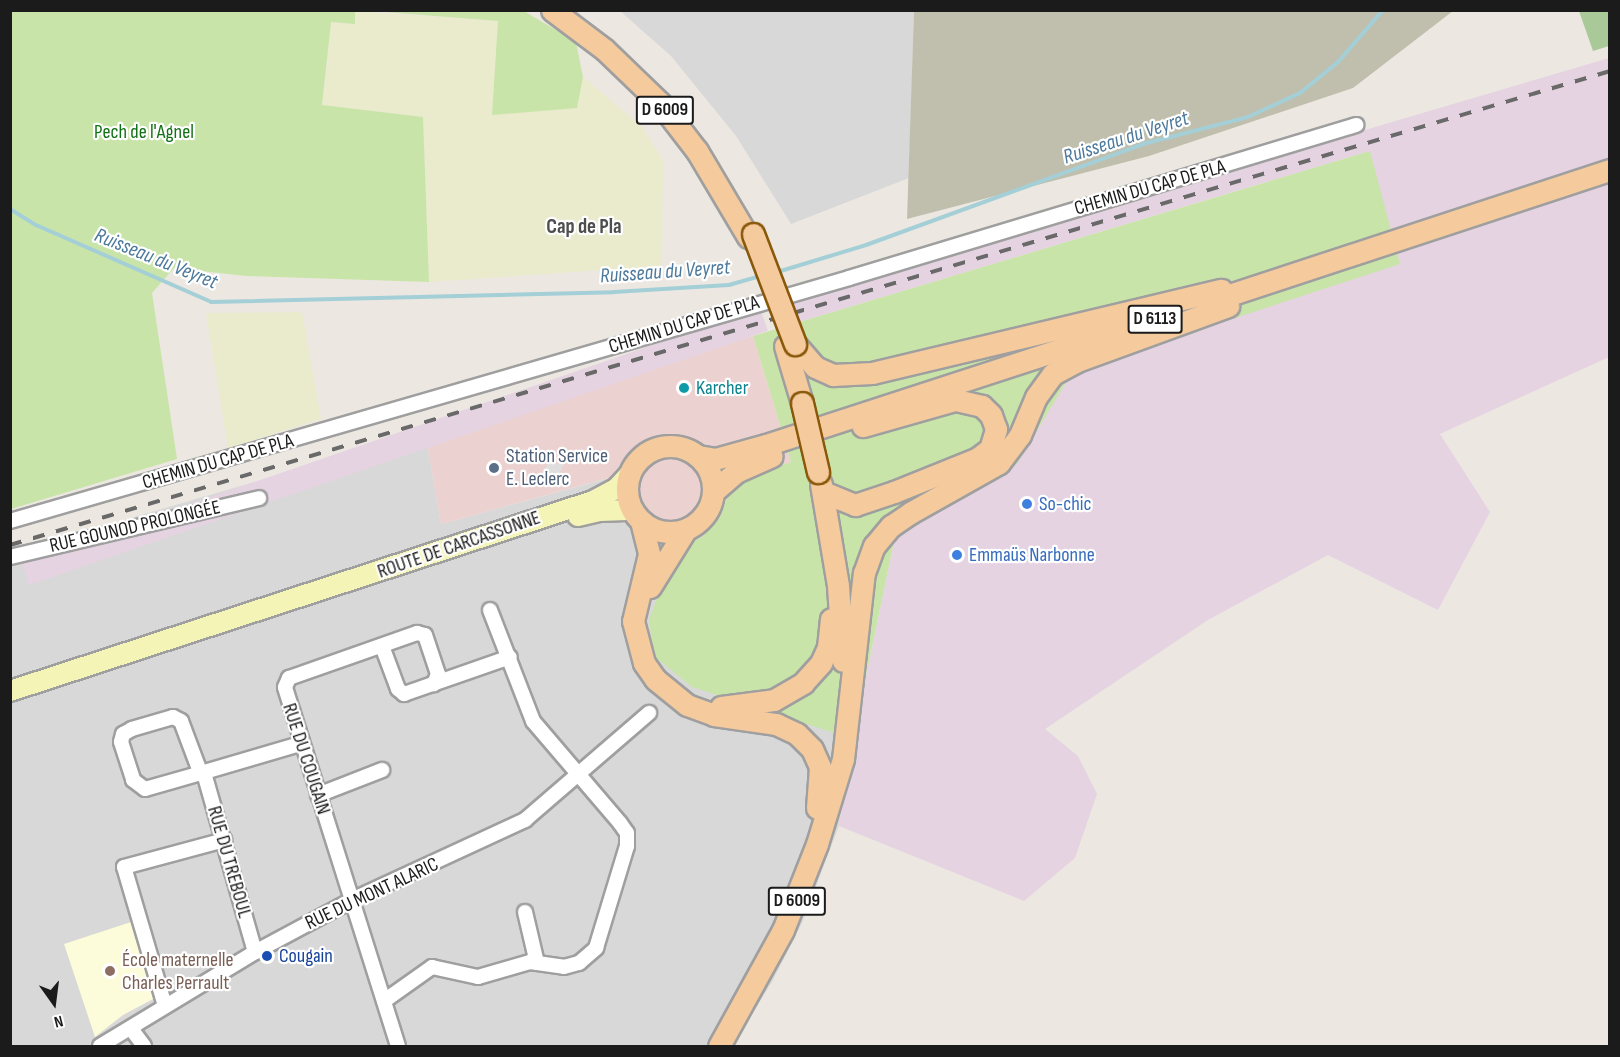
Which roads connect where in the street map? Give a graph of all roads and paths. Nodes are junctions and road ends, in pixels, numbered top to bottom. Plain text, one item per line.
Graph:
1 (552, 10) edge
2 (572, 10) edge
3 (1356, 125) dead end
4 (1610, 170) edge
5 (1610, 179) edge
6 (751, 236) junction
7 (1306, 269) junction
8 (1228, 306) junction
9 (790, 345) junction
10 (824, 436) junction
11 (698, 456) junction
12 (630, 474) junction
13 (820, 482) junction
14 (714, 491) junction
15 (259, 498) dead end
16 (637, 516) junction
17 (10, 521) edge
18 (686, 529) junction
19 (10, 557) edge
20 (283, 605) junction
21 (490, 610) dead end
22 (636, 634) junction
23 (382, 646) junction
24 (510, 657) junction
25 (434, 684) junction
26 (10, 691) edge
27 (687, 705) junction
28 (649, 713) dead end
29 (300, 744) junction
30 (382, 770) dead end
31 (201, 773) junction
32 (578, 774) junction
33 (318, 795) junction
34 (829, 798) junction
35 (224, 840) junction
36 (352, 900) junction
37 (525, 912) dead end
38 (255, 952) junction
39 (537, 963) junction
40 (748, 997) junction
41 (384, 1001) junction
42 (165, 1006) junction
43 (132, 1029) junction
44 (100, 1047) edge
45 (144, 1047) edge
46 (398, 1047) edge
47 (719, 1047) edge

1 - 6 main road, D 6009
2 - 6 main road, D 6009
3 - 17 street, CHEMIN DU CAP DE PLA
4 - 7 main road, D 6113
5 - 8 main road, D 6113
6 - 9 main road, D 6009, bridge
7 - 9 main road
7 - 11 main road, D 6113
8 - 10 main road, D 6113
8 - 34 main road
9 - 13 main road, D 6009, bridge
10 - 13 main road
10 - 14 main road, D 6113
11 - 12 main road
11 - 14 main road
12 - 16 main road
12 - 20 main road, ROUTE DE CARCASSONNE
13 - 27 main road
13 - 34 main road, D 6009
14 - 18 main road
15 - 19 street, RUE GOUNOD PROLONGÉE
16 - 18 main road
16 - 20 main road, ROUTE DE CARCASSONNE
16 - 22 main road
18 - 22 main road
20 - 26 main road, ROUTE DE CARCASSONNE
21 - 24 street
22 - 27 main road
23 - 25 street
23 - 25 street, RUE DU COUGAIN
23 - 29 street, RUE DU COUGAIN
24 - 25 street
24 - 32 street
27 - 40 main road
28 - 32 street, RUE DU MONT ALARIC
29 - 31 street
29 - 33 street, RUE DU COUGAIN
30 - 33 street
31 - 31 street, RUE DU TREBOUL
31 - 35 street, RUE DU TREBOUL
32 - 36 street, RUE DU MONT ALARIC
32 - 39 street
33 - 36 street, RUE DU COUGAIN
34 - 40 main road, D 6009
35 - 38 street, RUE DU TREBOUL
35 - 42 street
36 - 38 street, RUE DU MONT ALARIC
36 - 41 street, RUE DU COUGAIN
37 - 39 street
38 - 42 street, RUE DU MONT ALARIC
39 - 41 street
40 - 47 main road, D 6009
41 - 46 street, RUE DU COUGAIN
42 - 43 street, RUE DU MONT ALARIC
43 - 44 street, RUE DU MONT ALARIC
43 - 45 street

